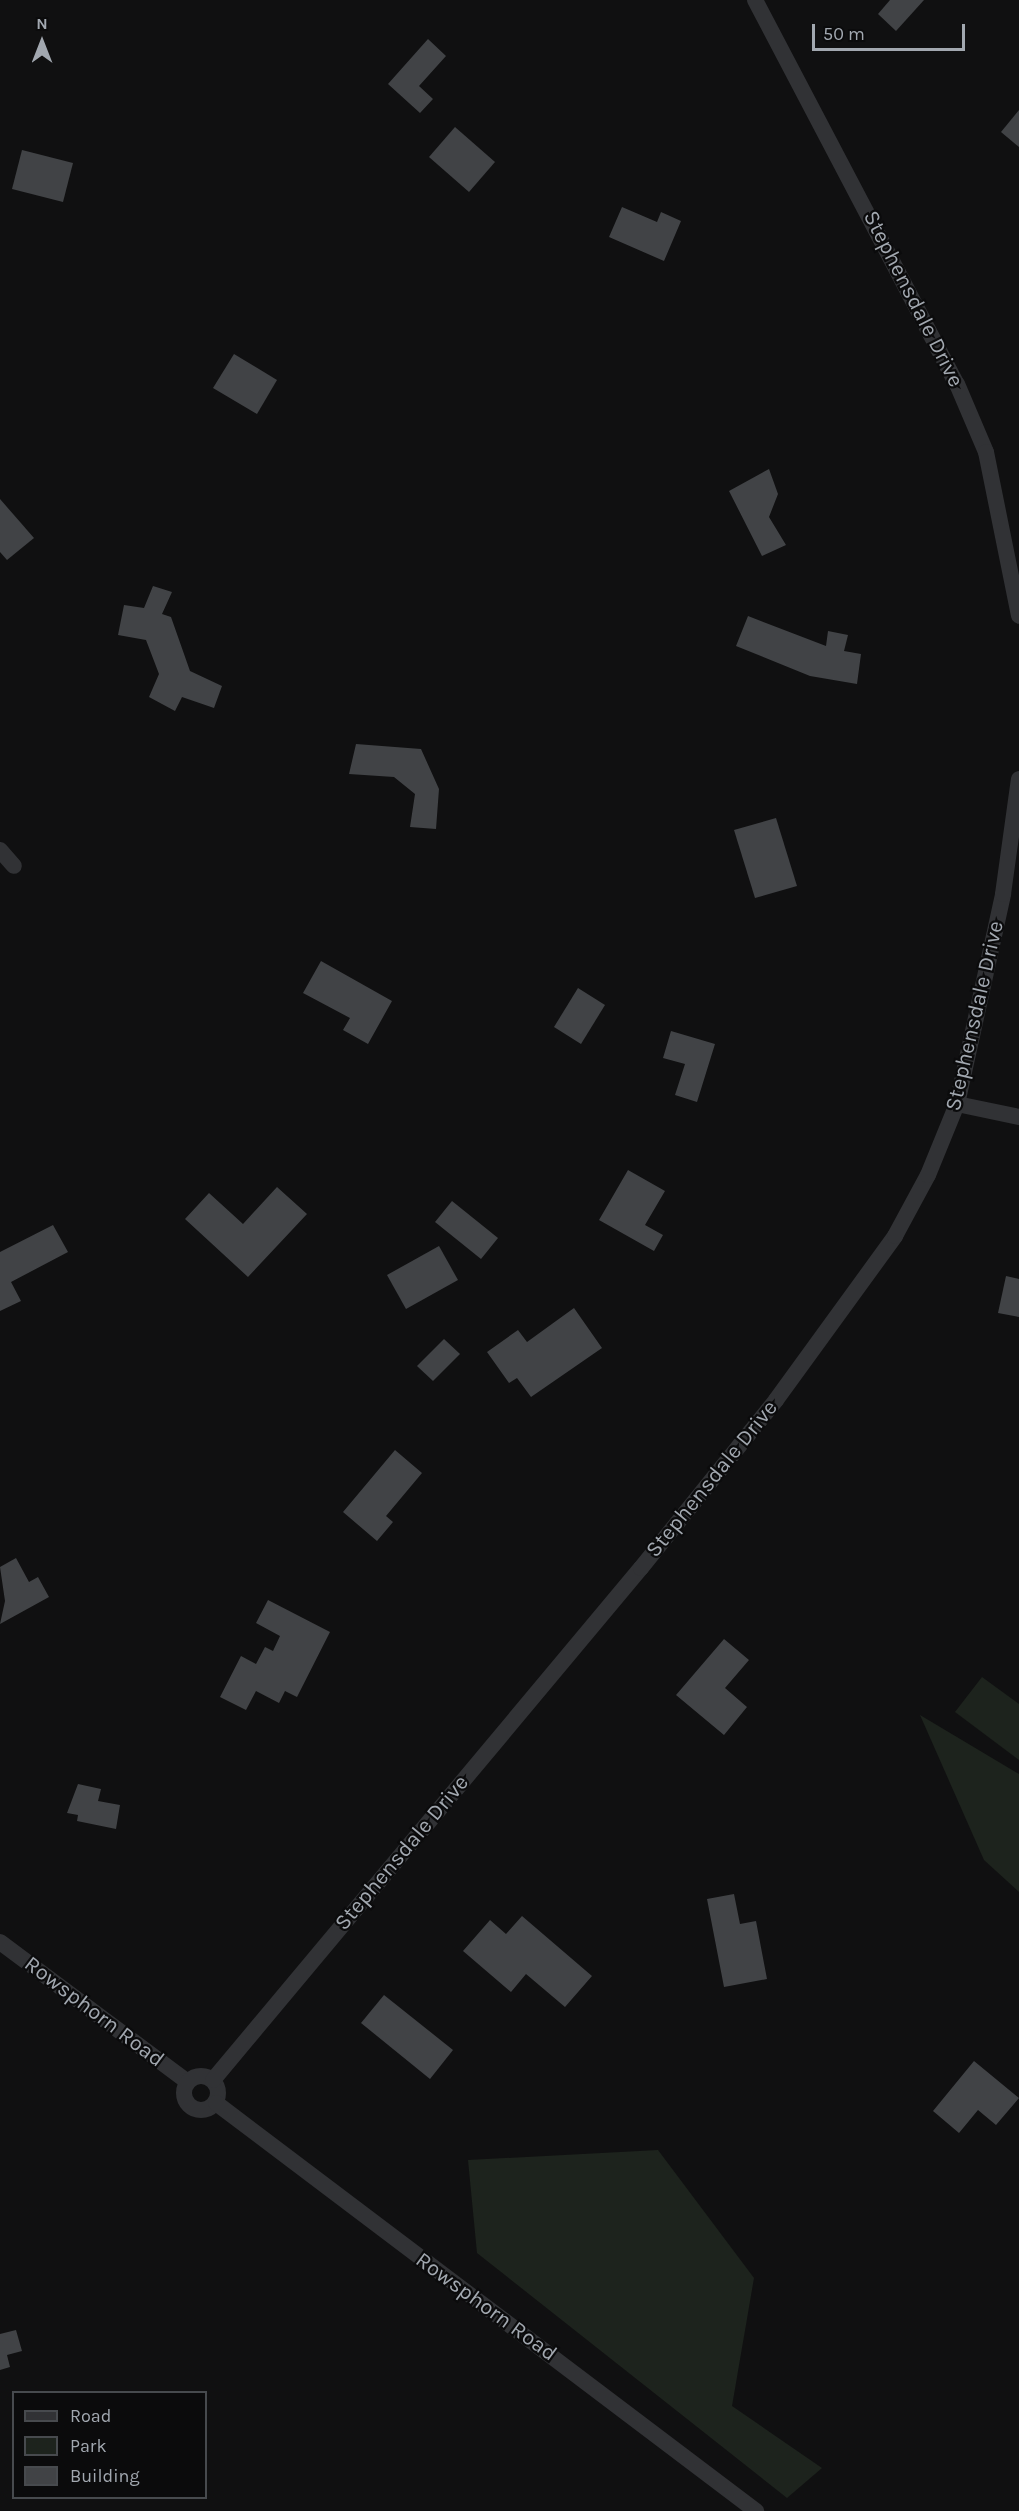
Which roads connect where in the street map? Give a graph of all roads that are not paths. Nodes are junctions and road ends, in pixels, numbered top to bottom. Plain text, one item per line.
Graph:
1 (755, 0) edge
2 (1019, 616) edge
3 (1019, 779) edge
4 (0, 850) edge
5 (14, 866) dead end
6 (957, 1104) junction
7 (1019, 1117) edge
8 (0, 1942) edge
9 (213, 2080) junction
10 (188, 2082) junction
11 (216, 2103) junction
12 (756, 2511) edge

1 - 2 street, Stephensdale Drive
3 - 6 street, Stephensdale Drive
4 - 5 street
6 - 7 street
6 - 9 street, Stephensdale Drive
8 - 10 street, Rowsphorn Road
9 - 10 street
9 - 11 street
10 - 11 street
11 - 12 street, Rowsphorn Road

